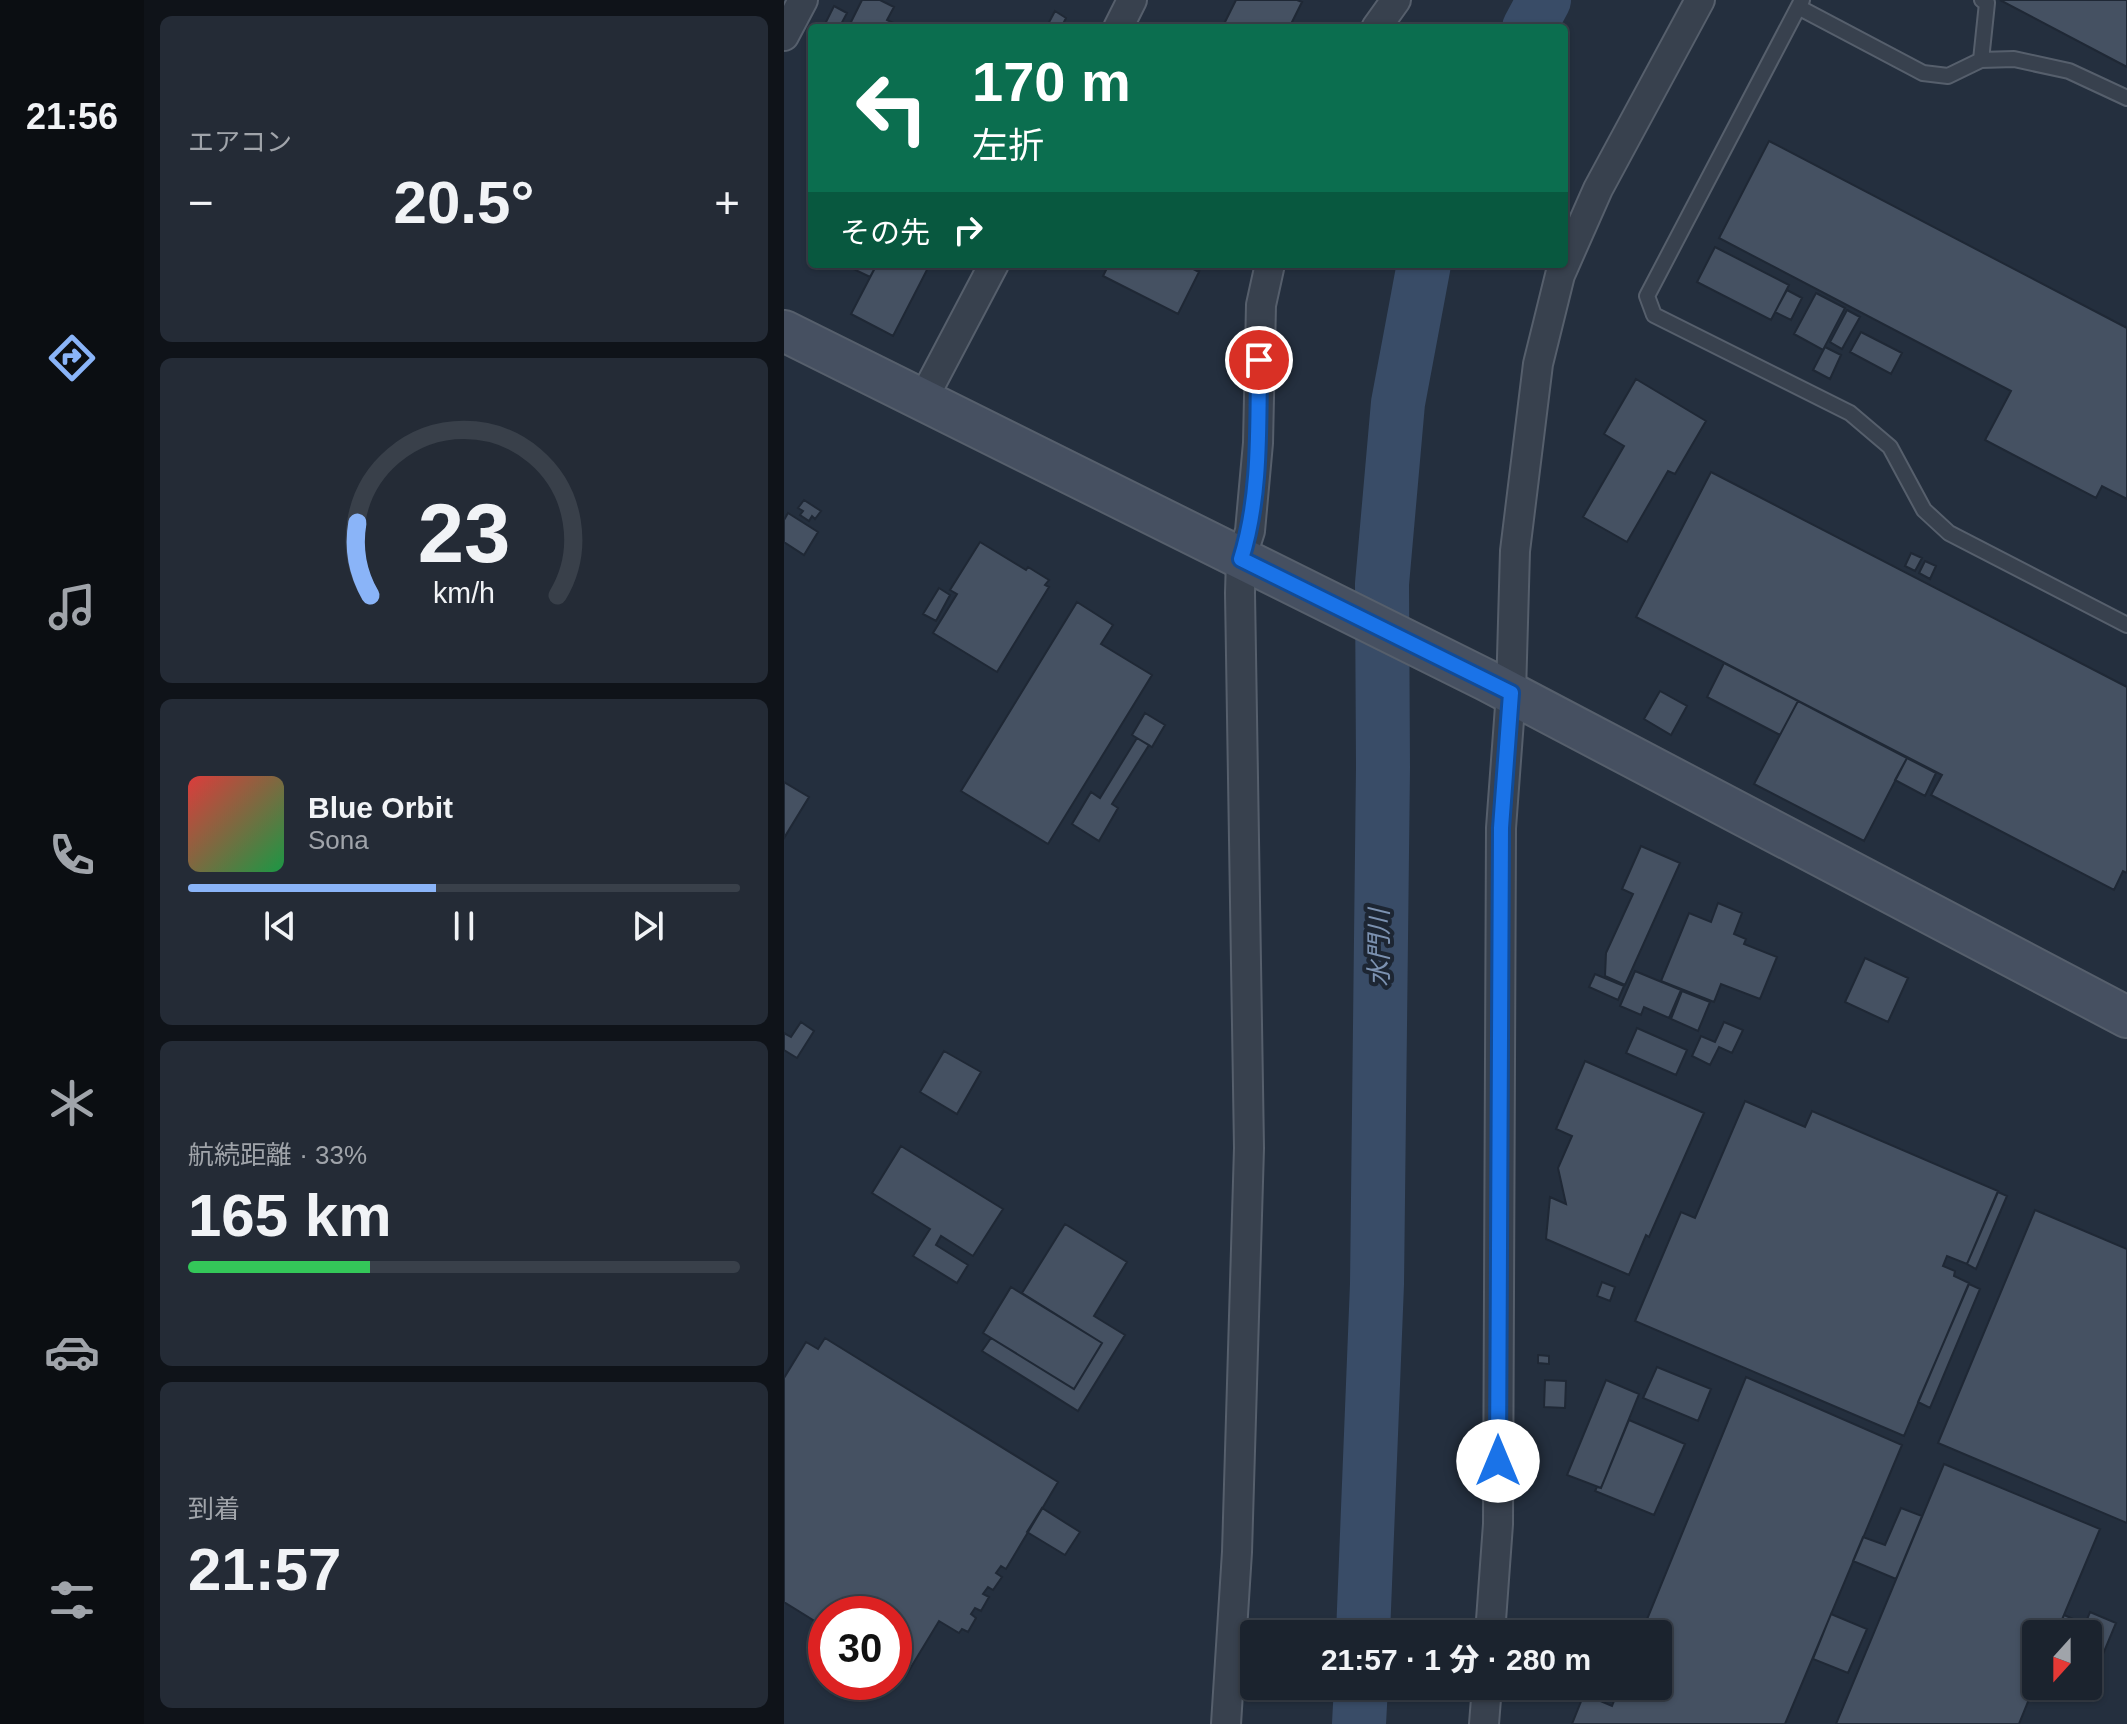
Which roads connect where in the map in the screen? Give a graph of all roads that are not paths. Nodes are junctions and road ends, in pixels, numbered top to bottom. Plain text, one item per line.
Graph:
1 (803, 0) edge
2 (1132, 0) edge
3 (1396, 0) edge
4 (1700, 0) edge
5 (1982, 0) edge
6 (1801, 4) edge
7 (1120, 24) edge
8 (1379, 24) edge
9 (784, 36) edge
10 (1981, 60) junction
11 (2127, 98) edge
12 (1568, 257) edge
13 (992, 268) edge
14 (1269, 268) edge
15 (1563, 268) edge
16 (784, 331) edge
17 (923, 399) junction
18 (1253, 564) junction
19 (2127, 625) edge
20 (1498, 687) junction
21 (2127, 1017) edge
22 (1491, 1620) edge
23 (1486, 1700) edge
24 (1226, 1724) edge
25 (1484, 1724) edge

1 - 9 street
2 - 7 street
3 - 8 street
4 - 12 street
5 - 10 lane
6 - 10 lane
6 - 19 lane
10 - 11 lane
13 - 17 street
14 - 18 street
15 - 20 street
16 - 17 street
17 - 18 street
18 - 20 street
18 - 24 street
20 - 21 street
20 - 22 street
23 - 25 street

